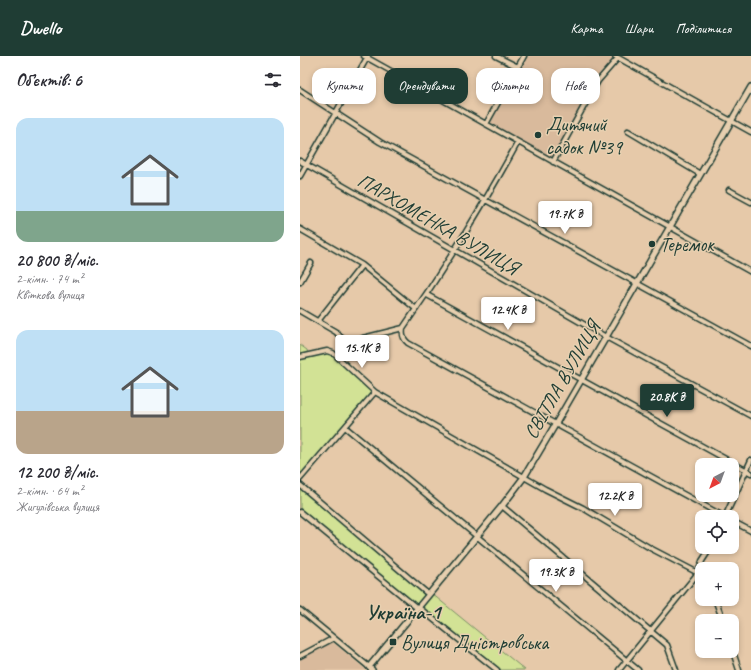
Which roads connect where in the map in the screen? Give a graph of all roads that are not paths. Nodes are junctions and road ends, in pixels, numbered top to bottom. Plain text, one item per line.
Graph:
1 (496, 56) edge
2 (524, 56) edge
3 (366, 57) edge
4 (616, 57) edge
5 (518, 67) junction
6 (751, 87) edge
7 (300, 90) edge
8 (336, 113) junction
9 (731, 121) junction
10 (486, 124) junction
11 (628, 131) dead end
12 (751, 132) edge
13 (518, 142) junction
14 (300, 161) edge
15 (553, 162) junction
16 (307, 165) junction
17 (700, 174) junction
18 (300, 176) edge
19 (729, 190) dead end
20 (486, 200) junction
21 (751, 202) edge
22 (669, 227) junction
23 (300, 229) edge
24 (455, 250) junction
25 (311, 262) dead end
26 (362, 265) junction
27 (751, 272) edge
28 (300, 282) edge
29 (636, 284) junction
30 (427, 295) junction
31 (416, 309) junction
32 (300, 311) edge
33 (318, 322) junction
34 (403, 328) junction
35 (606, 337) junction
36 (349, 346) junction
37 (751, 346) edge
38 (300, 357) edge
39 (339, 358) junction
40 (581, 380) junction
41 (375, 392) junction
42 (751, 416) edge
43 (555, 425) junction
44 (345, 427) junction
45 (751, 460) edge
46 (746, 470) junction
47 (751, 473) edge
48 (524, 477) junction
49 (300, 479) edge
50 (300, 485) edge
51 (502, 506) junction
52 (712, 510) edge
53 (728, 510) edge
54 (300, 512) edge
55 (739, 525) edge
56 (751, 531) edge
57 (476, 536) junction
58 (695, 571) edge
59 (695, 580) edge
60 (428, 594) junction
61 (417, 608) junction
62 (300, 610) edge
63 (651, 631) junction
64 (334, 638) junction
65 (300, 656) edge
66 (735, 658) edge
67 (626, 661) junction
68 (370, 669) edge
69 (497, 670) edge
70 (619, 670) edge
71 (638, 670) edge
72 (676, 670) edge
73 (739, 670) edge

1 - 5 street
2 - 5 street
3 - 8 street
3 - 10 street
4 - 9 street
4 - 15 street
5 - 10 street
6 - 9 street, СВІТЛА ВУЛИЦЯ
7 - 8 street
8 - 16 street
8 - 20 street
9 - 12 street
9 - 17 street, СВІТЛА ВУЛИЦЯ
10 - 13 street
11 - 17 street
13 - 15 street
13 - 20 street
14 - 16 street, ПАРХОМЕНКА ВУЛИЦЯ
15 - 22 street
16 - 18 street
16 - 24 street, ПАРХОМЕНКА ВУЛИЦЯ
17 - 22 street, СВІТЛА ВУЛИЦЯ
19 - 21 street
20 - 24 street
20 - 29 street
22 - 27 street
22 - 29 street, СВІТЛА ВУЛИЦЯ
23 - 26 street
24 - 30 street
24 - 35 street, ПАРХОМЕНКА ВУЛИЦЯ
25 - 28 street
26 - 31 street
26 - 33 street
29 - 35 street, СВІТЛА ВУЛИЦЯ
29 - 37 street
30 - 31 street
30 - 40 street
31 - 34 street
32 - 33 street
33 - 36 street
34 - 36 street
34 - 43 street
35 - 40 street, СВІТЛА ВУЛИЦЯ
35 - 42 street, ПАРХОМЕНКА ВУЛИЦЯ
36 - 39 street
38 - 39 street
39 - 41 street
40 - 43 street, СВІТЛА ВУЛИЦЯ
40 - 46 street
41 - 44 street
41 - 48 street
43 - 48 street, СВІТЛА ВУЛИЦЯ
43 - 52 street
44 - 49 street
44 - 57 street
45 - 46 street
46 - 47 street
46 - 53 street
48 - 51 street, СВІТЛА ВУЛИЦЯ
48 - 58 street
50 - 60 street
51 - 57 street, СВІТЛА ВУЛИЦЯ
51 - 63 street
54 - 61 street
55 - 56 street
57 - 60 street, СВІТЛА ВУЛИЦЯ
57 - 67 street
59 - 63 street
60 - 61 street, СВІТЛА ВУЛИЦЯ
61 - 68 street, СВІТЛА ВУЛИЦЯ
61 - 69 street
62 - 64 street
63 - 67 street
63 - 72 street
64 - 65 street
64 - 68 street
66 - 73 street
67 - 70 street
67 - 71 street

